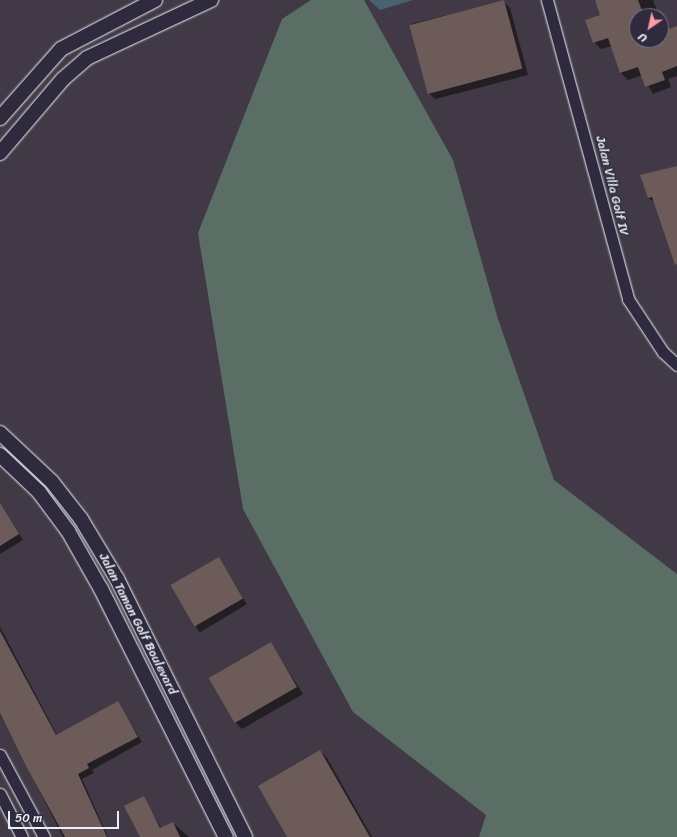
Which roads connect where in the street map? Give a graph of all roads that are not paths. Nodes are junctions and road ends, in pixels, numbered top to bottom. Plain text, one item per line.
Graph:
1 (155, 0) edge
2 (211, 0) edge
3 (547, 0) edge
4 (0, 118) edge
5 (0, 153) edge
6 (677, 364) edge
7 (0, 433) edge
8 (0, 455) edge
9 (0, 755) edge
10 (0, 794) edge
11 (22, 837) edge
12 (44, 837) edge
13 (226, 837) edge
14 (245, 837) edge

1 - 4 street
2 - 5 street
3 - 6 street, Jalan Villa Golf IV
7 - 14 street, Jalan Taman Golf Boulevard
8 - 13 street, Jalan Taman Golf Boulevard
9 - 12 street
10 - 11 street

